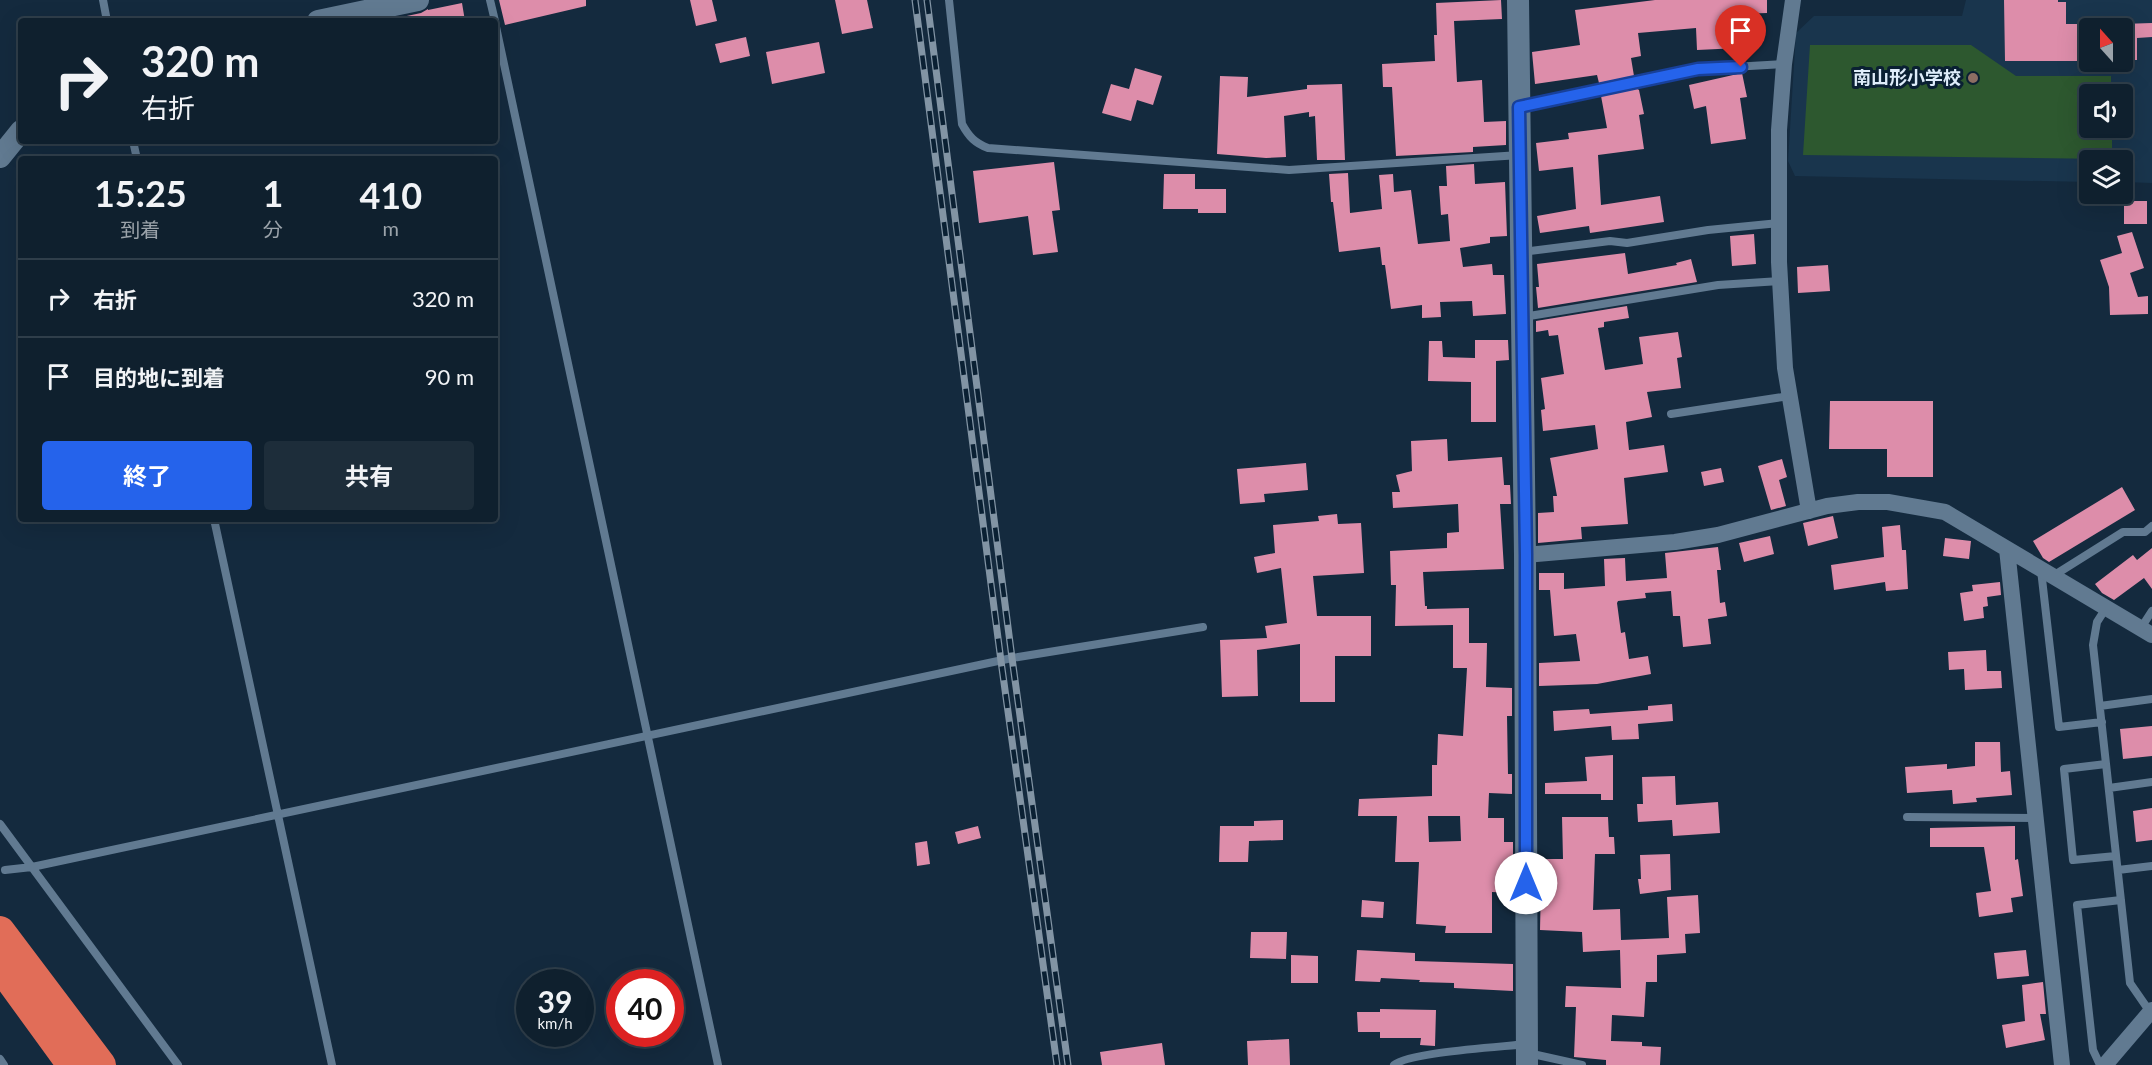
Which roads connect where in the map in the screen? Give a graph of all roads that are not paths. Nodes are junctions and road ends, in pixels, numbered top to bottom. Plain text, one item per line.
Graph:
1 (103, 0) edge
2 (418, 0) edge
3 (490, 0) edge
4 (949, 0) edge
5 (1518, 0) edge
6 (1793, 0) edge
7 (106, 18) edge
8 (332, 18) edge
9 (494, 18) edge
10 (498, 35) edge
11 (1784, 64) junction
12 (1519, 107) junction
13 (18, 135) edge
14 (1520, 155) junction
15 (0, 157) edge
16 (1779, 223) junction
17 (1522, 252) junction
18 (1780, 281) junction
19 (1523, 317) junction
20 (1789, 396) junction
21 (1671, 414) dead end
22 (1809, 511) junction
23 (215, 522) edge
24 (2152, 526) edge
25 (2007, 549) junction
26 (1526, 555) junction
27 (2047, 573) junction
28 (2106, 608) junction
29 (2152, 611) edge
30 (1203, 627) dead end
31 (2146, 632) edge
32 (2152, 699) edge
33 (2100, 706) junction
34 (2102, 722) junction
35 (648, 735) junction
36 (2106, 764) junction
37 (2152, 782) edge
38 (2109, 788) junction
39 (278, 813) junction
40 (1907, 817) dead end
41 (2036, 818) junction
42 (0, 824) edge
43 (2116, 856) junction
44 (2152, 866) edge
45 (32, 867) junction
46 (5, 870) dead end
47 (2118, 870) junction
48 (2121, 900) junction
49 (0, 931) edge
50 (0, 966) edge
51 (2151, 1011) edge
52 (1527, 1054) edge
53 (0, 1059) edge
54 (4, 1065) edge
55 (72, 1065) edge
56 (101, 1065) edge
57 (178, 1065) edge
58 (332, 1065) edge
59 (718, 1065) edge
60 (1394, 1065) edge
61 (1582, 1065) edge
62 (2062, 1065) edge
63 (2100, 1065) edge
64 (2105, 1065) edge

1 - 7 lane
2 - 8 street
3 - 9 lane
4 - 14 lane
5 - 12 street
6 - 11 street
10 - 35 lane
11 - 12 lane
11 - 16 street
12 - 14 street
13 - 15 street
14 - 17 street
16 - 17 lane
16 - 18 street
17 - 19 street
18 - 19 lane
18 - 20 street
19 - 26 street
20 - 21 lane
20 - 22 street
22 - 25 street
22 - 26 street
23 - 39 lane
24 - 27 lane
25 - 27 street
25 - 41 street
26 - 52 street
27 - 28 street
27 - 34 lane
28 - 31 street
28 - 33 lane
29 - 31 lane
30 - 35 lane
32 - 33 lane
33 - 34 lane
34 - 36 lane
35 - 39 lane
35 - 59 lane
36 - 38 lane
36 - 43 lane
37 - 38 lane
38 - 43 lane
39 - 45 lane
39 - 58 lane
40 - 41 lane
41 - 62 street
42 - 45 lane
43 - 47 lane
44 - 47 lane
45 - 46 lane
45 - 57 lane
47 - 48 lane
48 - 51 lane
48 - 63 lane
49 - 56 highway
50 - 55 highway
51 - 64 street
52 - 60 lane
52 - 61 lane
53 - 54 lane

